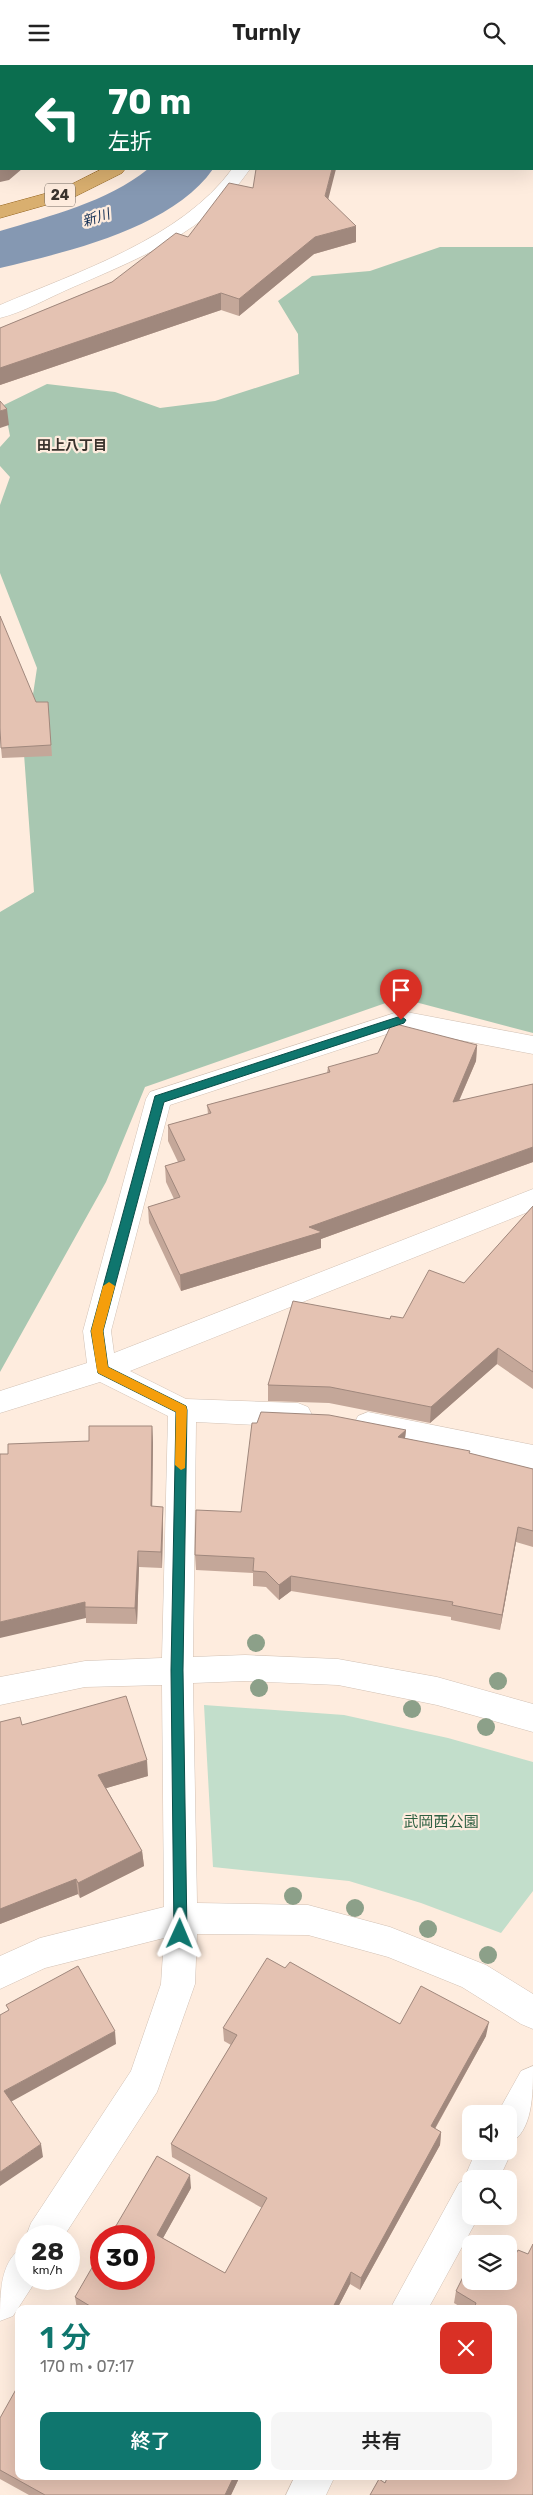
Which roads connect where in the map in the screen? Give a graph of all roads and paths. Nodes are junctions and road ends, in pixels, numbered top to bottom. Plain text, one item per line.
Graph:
1 (114, 170) edge
2 (240, 170) edge
3 (0, 211) edge
4 (0, 312) edge
5 (533, 1045) edge
6 (533, 1199) edge
7 (102, 1370) junction
8 (0, 1402) edge
9 (182, 1410) junction
10 (533, 1457) edge
11 (177, 1670) junction
12 (0, 1691) edge
13 (533, 1718) edge
14 (181, 1918) junction
15 (0, 1973) edge
16 (533, 2013) edge
17 (533, 2083) edge
18 (517, 2112) edge
19 (462, 2211) edge
20 (51, 2225) edge
21 (15, 2280) edge
22 (0, 2303) edge
23 (410, 2305) edge
24 (314, 2480) edge
25 (306, 2495) edge

1 - 3 main road, 24
2 - 4 street
5 - 7 street
6 - 7 street
7 - 8 street
7 - 9 street
9 - 10 street
9 - 11 street
11 - 12 street
11 - 13 street
11 - 14 street
14 - 15 street
14 - 16 street
14 - 20 street
17 - 18 street
19 - 23 street
21 - 22 street
24 - 25 street

